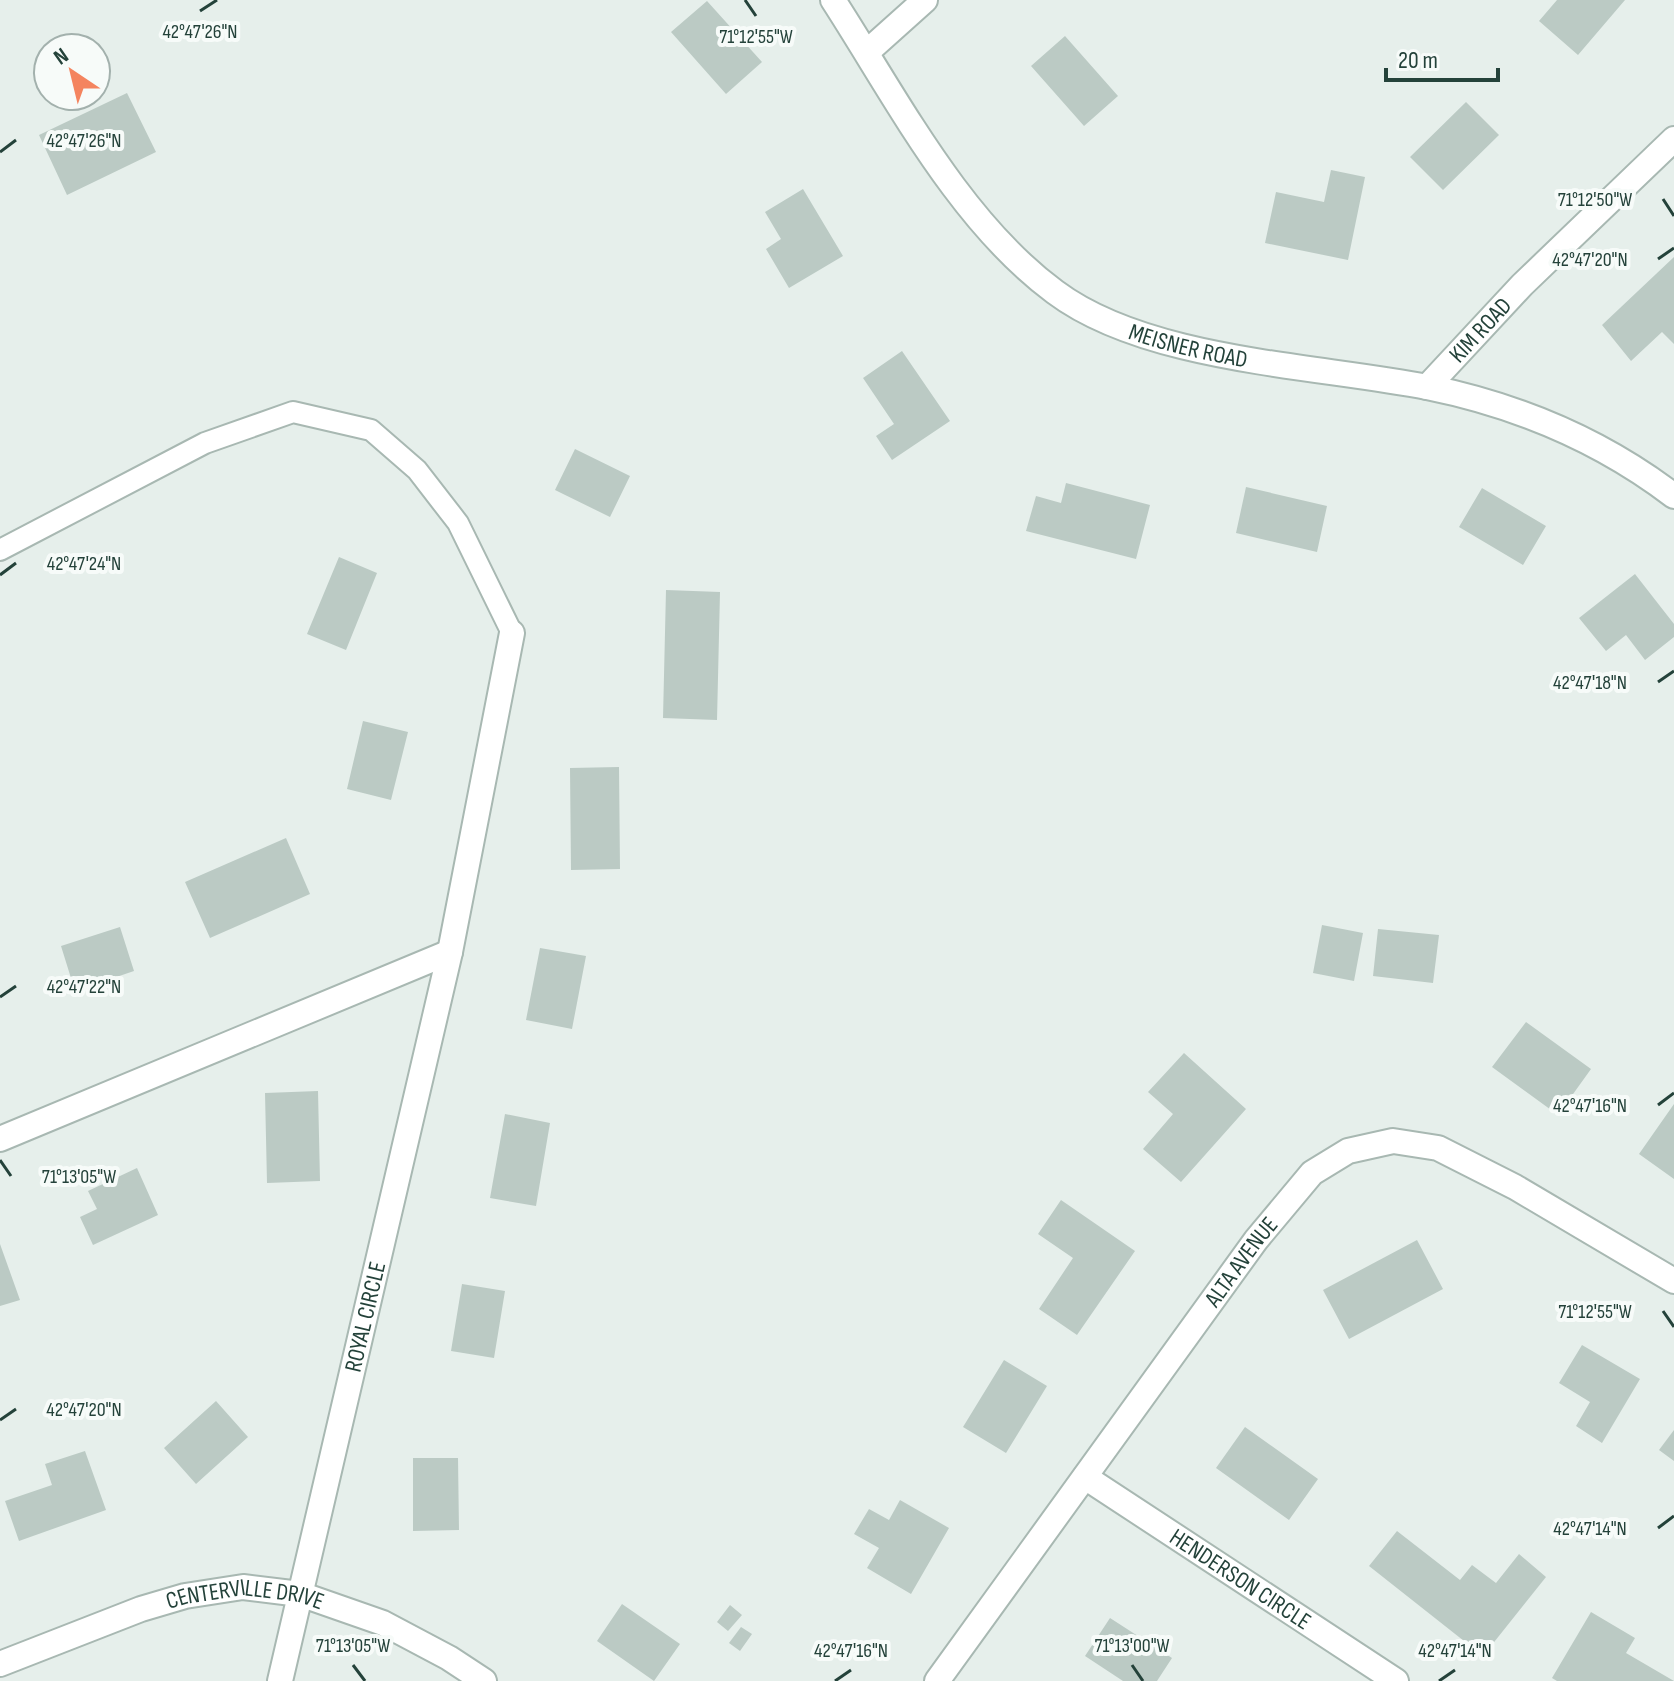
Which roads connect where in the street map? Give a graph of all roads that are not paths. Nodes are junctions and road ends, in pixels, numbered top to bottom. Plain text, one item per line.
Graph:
1 (833, 0) edge
2 (925, 0) edge
3 (867, 52) junction
4 (1674, 139) edge
5 (1427, 387) junction
6 (1674, 496) edge
7 (0, 550) edge
8 (512, 633) joint
9 (450, 952) junction
10 (0, 1139) edge
11 (1674, 1281) edge
12 (1085, 1477) junction
13 (300, 1594) junction
14 (0, 1664) edge
15 (280, 1681) edge
16 (484, 1681) edge
17 (937, 1681) edge
18 (1396, 1681) edge

1 - 3 street, MEISNER ROAD
2 - 3 street
3 - 5 street, MEISNER ROAD
4 - 5 street, KIM ROAD
5 - 6 street, MEISNER ROAD
7 - 8 lane
8 - 9 street, ROYAL CIRCLE
9 - 10 street
9 - 13 street, ROYAL CIRCLE
11 - 12 street, ALTA AVENUE
12 - 17 street, ALTA AVENUE
12 - 18 street, HENDERSON CIRCLE
13 - 14 street, CENTERVILLE DRIVE
13 - 15 street, ROYAL CIRCLE
13 - 16 street, CENTERVILLE DRIVE

